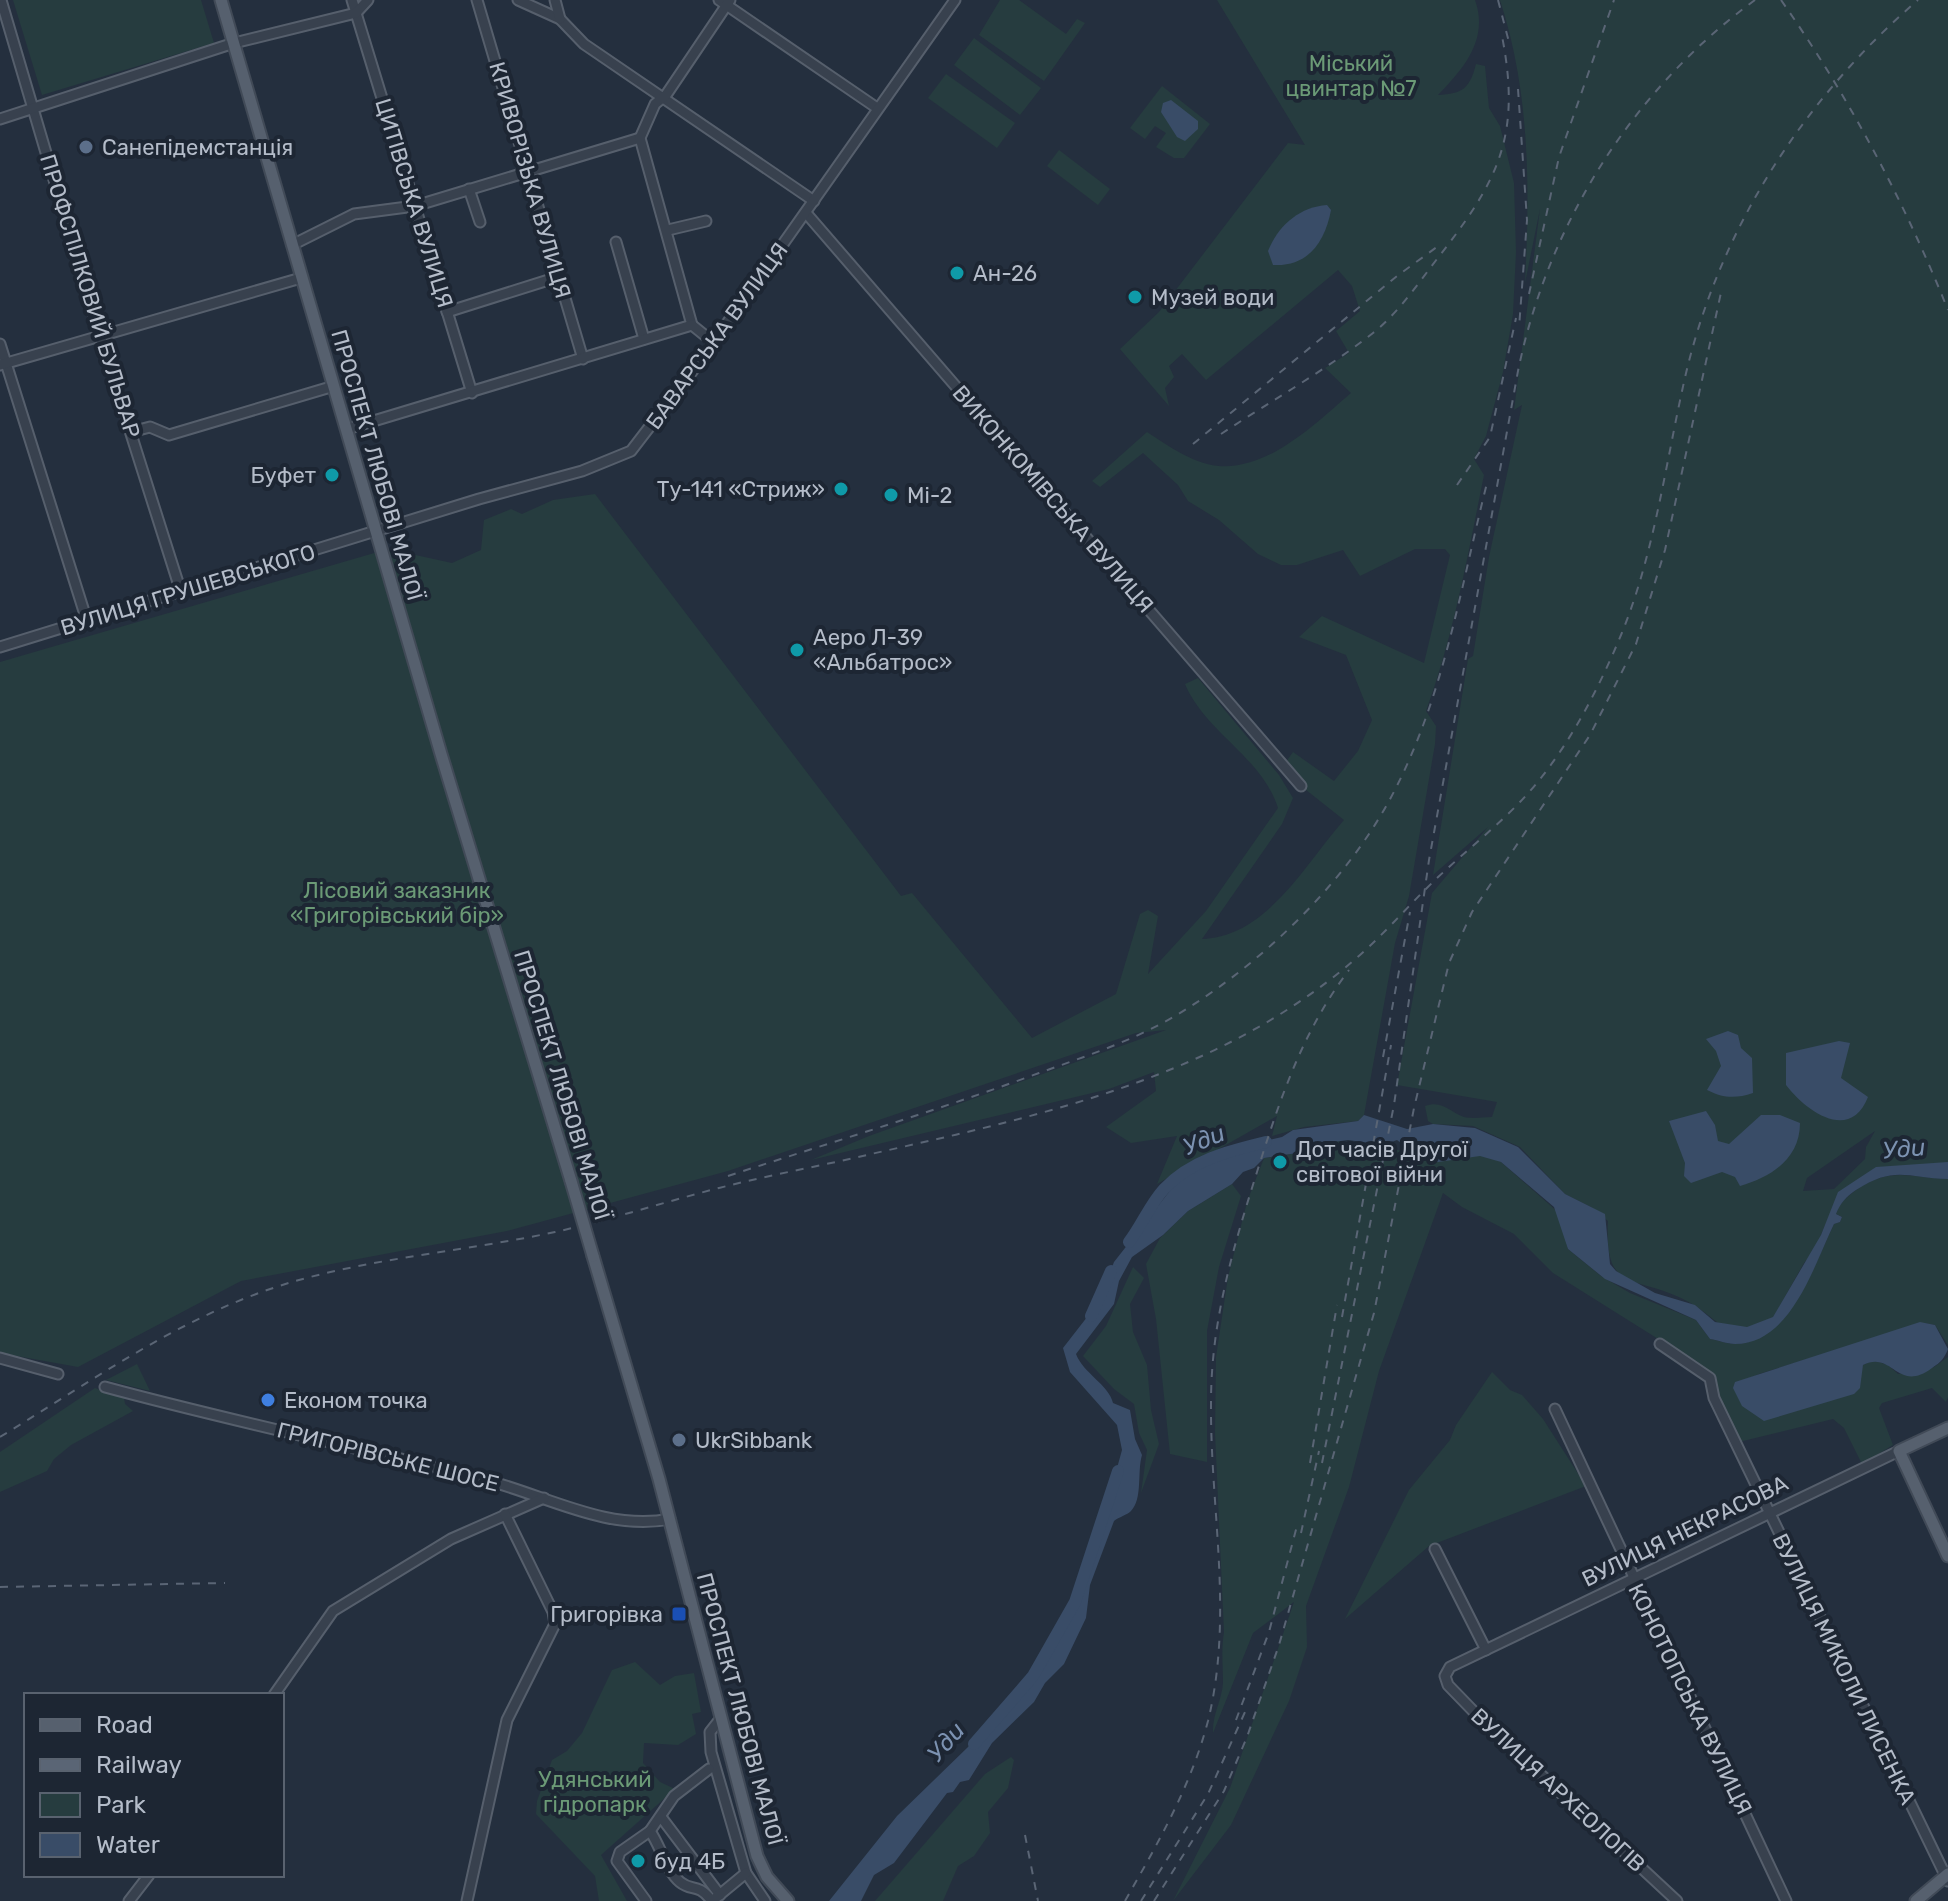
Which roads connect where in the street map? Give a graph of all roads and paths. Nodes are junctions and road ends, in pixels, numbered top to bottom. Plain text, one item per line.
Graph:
1 (221, 0) edge
2 (352, 0) edge
3 (368, 0) edge
4 (477, 0) edge
5 (518, 0) edge
6 (555, 0) edge
7 (955, 0) edge
8 (725, 2) edge
9 (2, 5) edge
10 (356, 13) junction
11 (560, 19) junction
12 (234, 43) junction
13 (662, 98) junction
14 (877, 108) junction
15 (34, 109) junction
16 (0, 119) edge
17 (640, 138) junction
18 (526, 173) junction
19 (469, 189) junction
20 (814, 201) junction
21 (415, 206) junction
22 (806, 213) junction
23 (706, 221) dead end
24 (480, 222) dead end
25 (668, 230) junction
26 (616, 242) dead end
27 (292, 245) junction
28 (558, 277) junction
29 (301, 278) junction
30 (447, 312) junction
31 (692, 325) junction
32 (100, 336) junction
33 (644, 339) junction
34 (713, 342) junction
35 (0, 344) edge
36 (583, 359) junction
37 (3, 364) edge
38 (334, 386) junction
39 (472, 393) junction
40 (347, 429) junction
41 (131, 432) junction
42 (376, 532) junction
43 (181, 592) junction
44 (87, 621) junction
45 (0, 647) edge
46 (1301, 786) dead end
47 (1660, 1344) dead end
48 (0, 1358) edge
49 (58, 1374) dead end
50 (105, 1387) dead end
51 (1555, 1409) dead end
52 (1948, 1428) edge
53 (1899, 1451) junction
54 (544, 1498) junction
55 (1769, 1513) junction
56 (505, 1514) junction
57 (670, 1519) junction
58 (1435, 1549) dead end
59 (1948, 1556) edge
60 (1632, 1578) junction
61 (1486, 1650) junction
62 (1445, 1676) joint
63 (275, 1693) edge
64 (721, 1718) junction
65 (710, 1732) junction
66 (709, 1769) junction
67 (726, 1805) junction
68 (661, 1817) junction
69 (650, 1831) junction
70 (746, 1873) junction
71 (147, 1877) edge
72 (1947, 1878) edge
73 (720, 1895) junction
74 (129, 1901) edge
75 (467, 1901) edge
76 (646, 1901) edge
77 (765, 1901) edge
78 (788, 1901) edge
79 (1677, 1901) edge
80 (1786, 1901) edge
81 (1916, 1901) edge

1 - 12 main road, ПРОСПЕКТ ЛЮБОВІ МАЛОЇ
2 - 10 street, ЦИТІВСЬКА ВУЛИЦЯ
3 - 10 street
4 - 18 street, КРИВОРІЗЬКА ВУЛИЦЯ
5 - 11 street
6 - 11 street
7 - 14 street, БАВАРСЬКА ВУЛИЦЯ
8 - 13 street
8 - 14 street
9 - 15 street, ПРОФСПІЛКОВИЙ БУЛЬВАР
10 - 12 street
10 - 21 street, ЦИТІВСЬКА ВУЛИЦЯ
11 - 13 street
12 - 15 street
12 - 27 main road, ПРОСПЕКТ ЛЮБОВІ МАЛОЇ
13 - 17 street
13 - 20 street
14 - 20 street, БАВАРСЬКА ВУЛИЦЯ
15 - 16 street
15 - 32 street, ПРОФСПІЛКОВИЙ БУЛЬВАР
17 - 18 street
17 - 25 street
18 - 19 street
18 - 28 street, КРИВОРІЗЬКА ВУЛИЦЯ
19 - 21 street
19 - 24 street
20 - 22 street, БАВАРСЬКА ВУЛИЦЯ
21 - 27 street
21 - 30 street, ЦИТІВСЬКА ВУЛИЦЯ
22 - 34 street, БАВАРСЬКА ВУЛИЦЯ
22 - 46 street, ВИКОНКОМІВСЬКА ВУЛИЦЯ
23 - 25 street
25 - 31 street
26 - 33 street
27 - 29 main road, ПРОСПЕКТ ЛЮБОВІ МАЛОЇ
28 - 30 street
28 - 36 street, КРИВОРІЗЬКА ВУЛИЦЯ
29 - 32 street
29 - 38 main road, ПРОСПЕКТ ЛЮБОВІ МАЛОЇ
30 - 39 street, ЦИТІВСЬКА ВУЛИЦЯ
31 - 33 street
31 - 34 street
32 - 37 street
32 - 41 street, ПРОФСПІЛКОВИЙ БУЛЬВАР
33 - 36 street
34 - 42 street, БАВАРСЬКА ВУЛИЦЯ
35 - 37 street
36 - 39 street
37 - 44 street
38 - 40 main road, ПРОСПЕКТ ЛЮБОВІ МАЛОЇ
38 - 41 street
39 - 40 street
40 - 42 main road, ПРОСПЕКТ ЛЮБОВІ МАЛОЇ
41 - 43 street, ПРОФСПІЛКОВИЙ БУЛЬВАР
42 - 43 street, ВУЛИЦЯ ГРУШЕВСЬКОГО
42 - 57 main road, ПРОСПЕКТ ЛЮБОВІ МАЛОЇ, bridge
43 - 44 street, ВУЛИЦЯ ГРУШЕВСЬКОГО
44 - 45 street, ВУЛИЦЯ ГРУШЕВСЬКОГО
47 - 55 street, ВУЛИЦЯ МИКОЛИ ЛИСЕНКА
48 - 49 street
50 - 54 street, ГРИГОРІВСЬКЕ ШОСЕ
51 - 60 street, КОНОТОПСЬКА ВУЛИЦЯ
52 - 53 main road, ВУЛИЦЯ НЕКРАСОВА
53 - 55 street, ВУЛИЦЯ НЕКРАСОВА
53 - 59 main road
54 - 56 street
54 - 57 street, ГРИГОРІВСЬКЕ ШОСЕ
55 - 60 street, ВУЛИЦЯ НЕКРАСОВА
55 - 72 street, ВУЛИЦЯ МИКОЛИ ЛИСЕНКА
56 - 63 street
56 - 75 street
57 - 64 main road, ПРОСПЕКТ ЛЮБОВІ МАЛОЇ
58 - 61 street
60 - 61 street, ВУЛИЦЯ НЕКРАСОВА
60 - 80 street, КОНОТОПСЬКА ВУЛИЦЯ
61 - 62 street, ВУЛИЦЯ НЕКРАСОВА
62 - 79 street, ВУЛИЦЯ АРХЕОЛОГІВ
64 - 65 street
64 - 78 main road, ПРОСПЕКТ ЛЮБОВІ МАЛОЇ
65 - 66 street
65 - 67 street
66 - 67 street
66 - 68 street
67 - 70 street
68 - 69 street
68 - 73 street
69 - 73 street
69 - 76 street
70 - 73 street
70 - 77 street
71 - 74 street
72 - 81 main road

